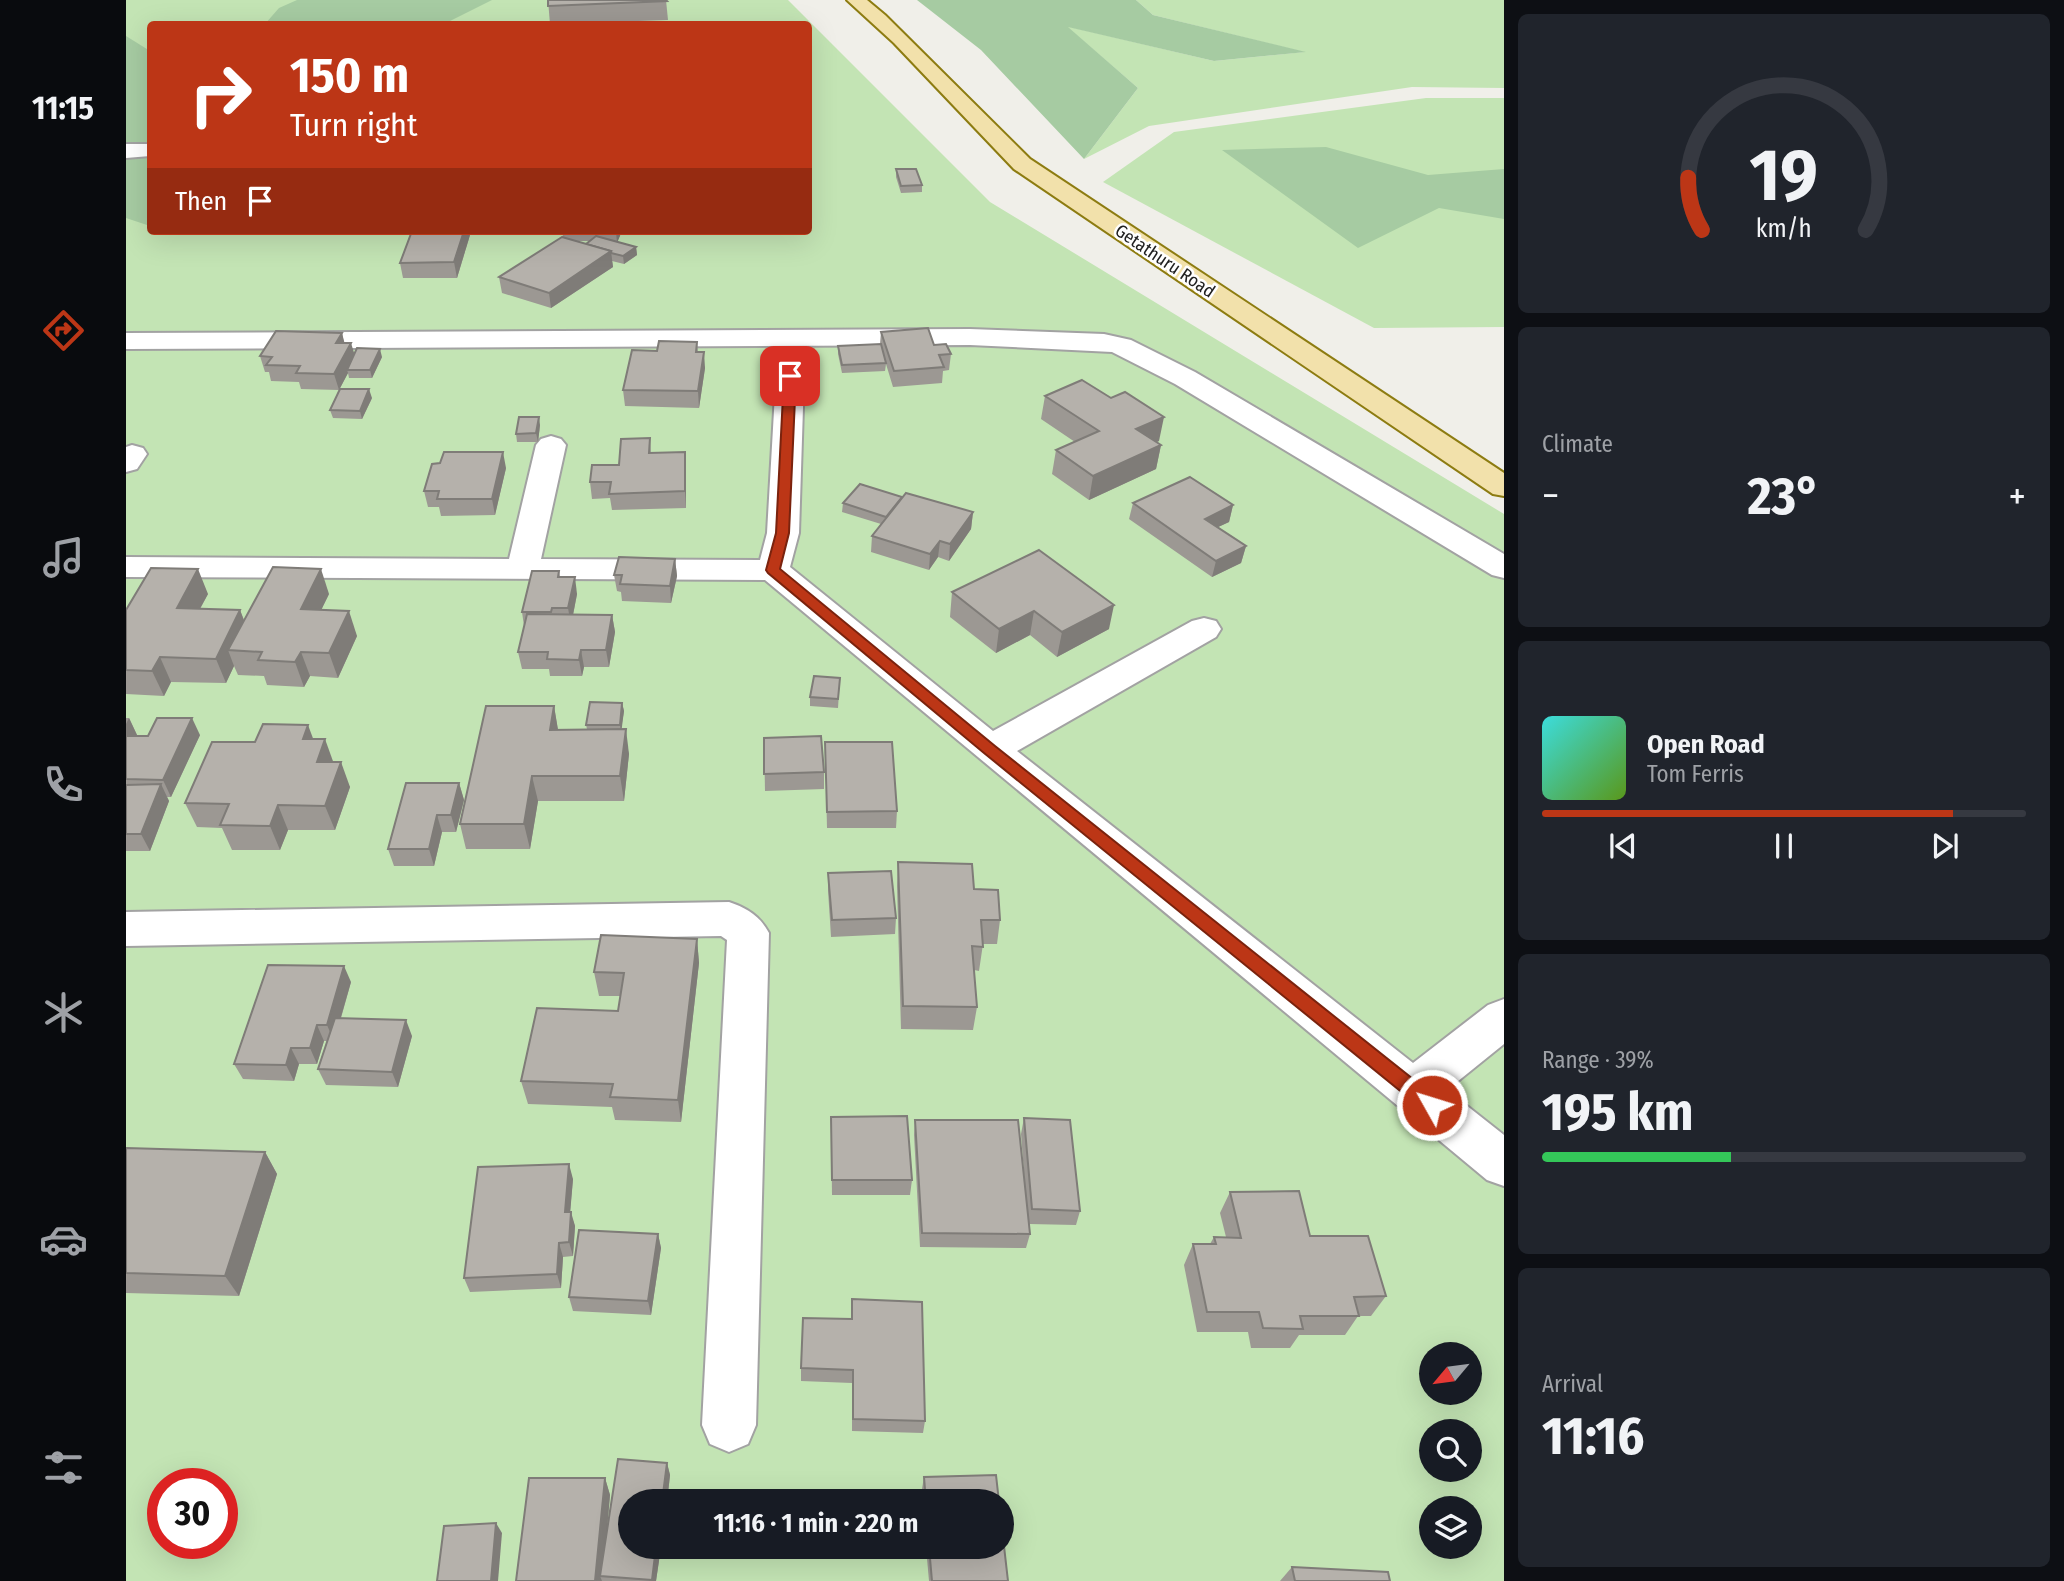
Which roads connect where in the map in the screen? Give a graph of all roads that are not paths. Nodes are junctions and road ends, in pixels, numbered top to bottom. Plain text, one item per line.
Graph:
1 (856, 0) edge
2 (147, 150) edge
3 (126, 151) edge
4 (126, 341) edge
5 (790, 376) dead end
6 (551, 445) dead end
7 (1504, 487) edge
8 (126, 567) edge
9 (523, 568) junction
10 (1504, 568) edge
11 (773, 570) junction
12 (1203, 629) dead end
13 (990, 750) junction
14 (126, 929) edge
15 (1504, 1018) edge
16 (1413, 1090) junction
17 (1504, 1164) edge
18 (729, 1425) dead end

1 - 7 main road, Getathuru Road
2 - 3 street
4 - 10 street
5 - 11 street
6 - 9 street
8 - 9 street
9 - 11 street
11 - 13 street
12 - 13 street
13 - 16 street
14 - 18 street
15 - 16 street
16 - 17 street

